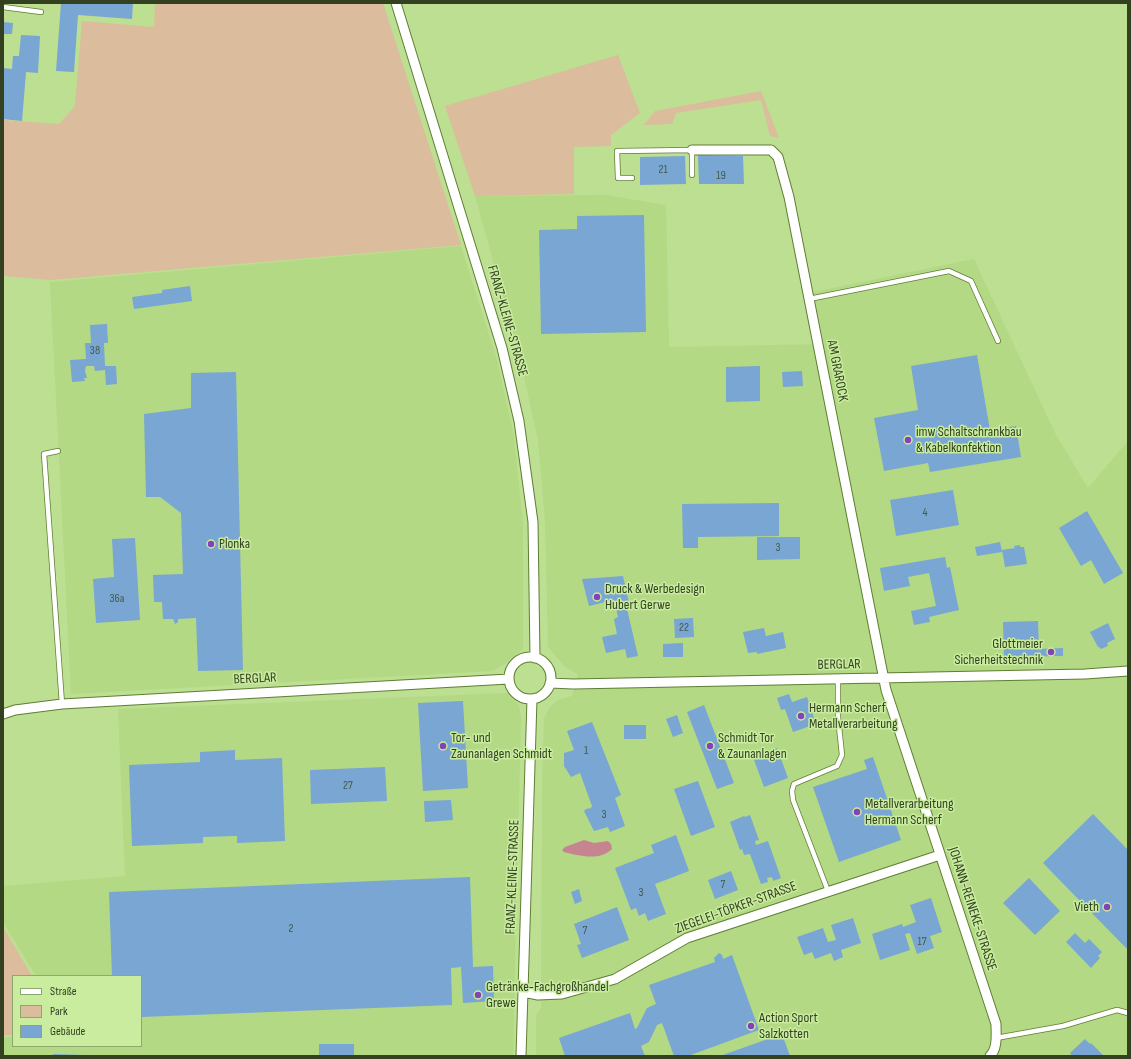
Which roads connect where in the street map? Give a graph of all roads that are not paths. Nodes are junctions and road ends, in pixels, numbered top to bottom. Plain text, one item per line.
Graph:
1 (396, 3) edge
2 (3, 7) edge
3 (41, 12) dead end
4 (692, 150) junction
5 (692, 175) dead end
6 (632, 178) dead end
7 (809, 299) junction
8 (998, 341) dead end
9 (58, 451) dead end
10 (535, 658) junction
11 (1128, 671) edge
12 (884, 678) junction
13 (509, 679) junction
14 (838, 679) junction
15 (550, 683) junction
16 (532, 699) junction
17 (62, 704) junction
18 (3, 714) edge
19 (940, 855) junction
20 (828, 891) junction
21 (523, 992) junction
22 (1128, 1013) edge
23 (996, 1038) junction
24 (521, 1056) edge
25 (990, 1056) edge

1 - 10 street, FRANZ-KLEINE-STRASSE
2 - 3 lane
4 - 5 lane
4 - 6 lane
4 - 7 street, AM GRAROCK
7 - 8 lane
7 - 12 street, AM GRAROCK
9 - 17 lane
10 - 13 street
10 - 15 street
11 - 12 street, BERGLAR
12 - 14 street, BERGLAR
12 - 19 street, JOHANN-REINEKE-STRASSE
13 - 16 street
13 - 17 street, BERGLAR
14 - 15 street, BERGLAR
14 - 20 lane
15 - 16 street
16 - 21 street, FRANZ-KLEINE-STRASSE
17 - 18 street, BERGLAR
19 - 20 street, ZIEGELEI-TÖPKER-STRASSE
19 - 23 street, JOHANN-REINEKE-STRASSE
20 - 21 street, ZIEGELEI-TÖPKER-STRASSE
21 - 24 street, FRANZ-KLEINE-STRASSE
22 - 23 lane
23 - 25 street, JOHANN-REINEKE-STRASSE

